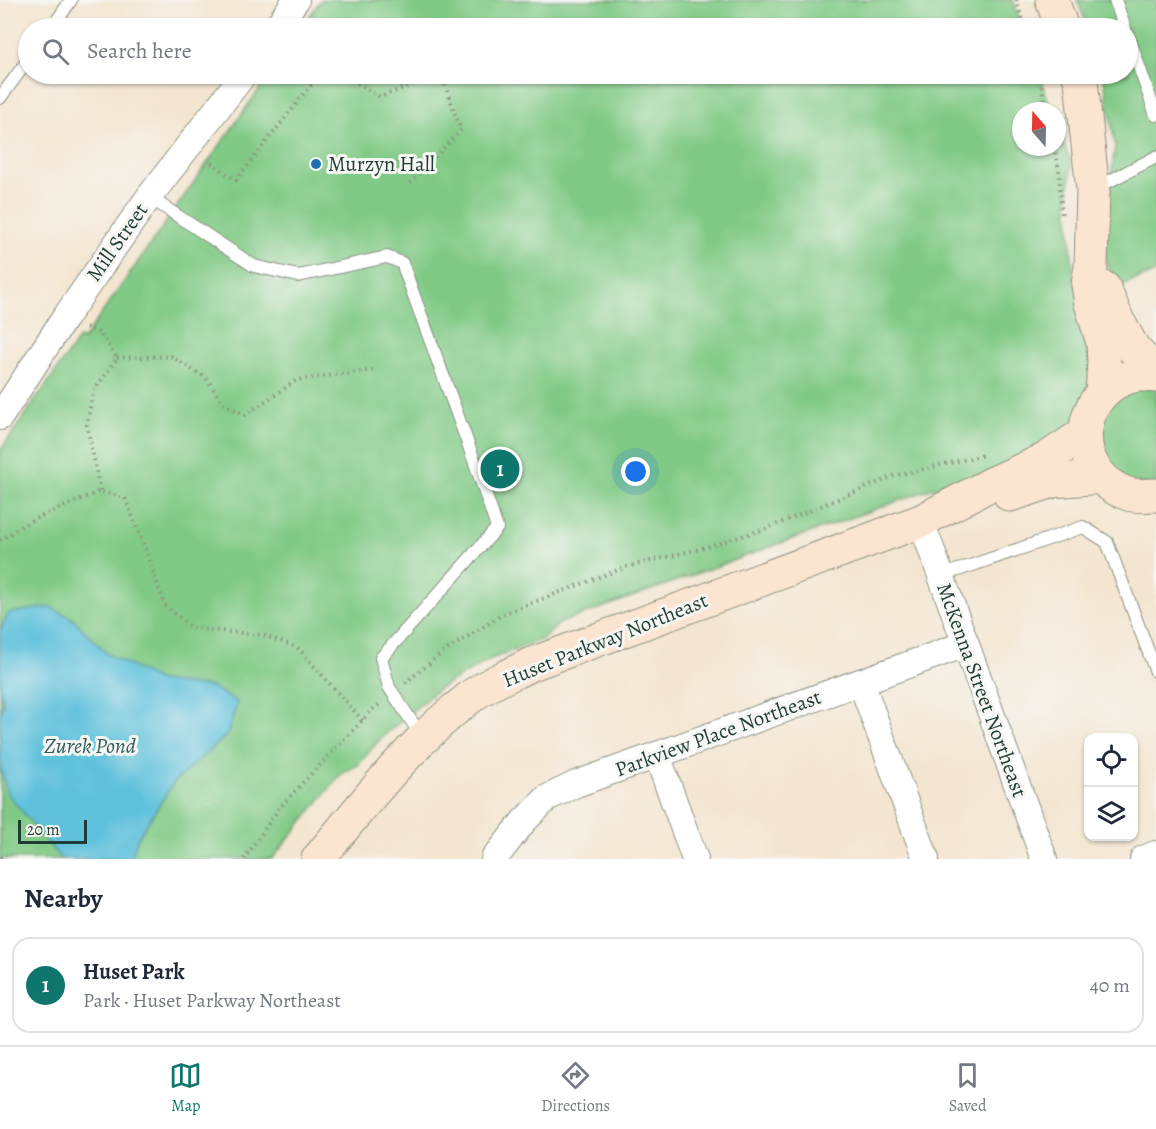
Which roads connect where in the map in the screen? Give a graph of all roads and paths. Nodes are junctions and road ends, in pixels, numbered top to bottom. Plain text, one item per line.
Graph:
1 (72, 0) edge
2 (296, 0) edge
3 (1016, 0) edge
4 (1052, 0) edge
5 (1115, 0) edge
6 (59, 18) edge
7 (283, 18) edge
8 (1022, 18) edge
9 (1058, 18) edge
10 (1121, 18) edge
11 (1138, 64) edge
12 (18, 74) edge
13 (236, 84) edge
14 (312, 84) edge
15 (359, 84) edge
16 (414, 84) edge
17 (444, 84) edge
18 (1041, 84) edge
19 (1080, 84) edge
20 (0, 98) edge
21 (1045, 102) edge
22 (1156, 115) edge
23 (1156, 157) edge
24 (211, 163) dead end
25 (410, 183) dead end
26 (1093, 190) junction
27 (149, 197) junction
28 (1090, 267) junction
29 (64, 319) junction
30 (117, 358) junction
31 (373, 370) dead end
32 (1156, 375) edge
33 (1102, 393) junction
34 (0, 417) edge
35 (1085, 434) junction
36 (992, 453) dead end
37 (1102, 477) junction
38 (100, 491) junction
39 (1150, 503) edge
40 (935, 514) junction
41 (0, 540) edge
42 (941, 576) junction
43 (966, 644) junction
44 (1156, 672) edge
45 (409, 680) dead end
46 (861, 682) junction
47 (372, 710) dead end
48 (363, 720) junction
49 (422, 738) junction
50 (657, 755) junction
51 (1156, 854) edge
52 (244, 859) edge
53 (318, 859) edge
54 (494, 859) edge
55 (695, 859) edge
56 (926, 859) edge
57 (1044, 859) edge
58 (1143, 859) edge

1 - 6 lane
2 - 7 street
3 - 8 path
4 - 9 street
5 - 10 lane
11 - 22 lane
12 - 20 lane
13 - 27 street, Mill Street
14 - 24 path
15 - 16 path
17 - 25 path
18 - 21 path
19 - 26 street
23 - 26 lane
26 - 28 street
27 - 29 street, Mill Street
27 - 49 lane
28 - 32 street
28 - 33 street
29 - 30 path
29 - 34 street, Mill Street
30 - 31 path
30 - 38 path
32 - 33 street
33 - 35 street
35 - 37 street
35 - 40 street, Huset Parkway Northeast
36 - 45 path
37 - 39 street
37 - 40 street, Huset Parkway Northeast
38 - 41 path
38 - 48 path
40 - 42 street, McKenna Street Northeast
40 - 49 street, Huset Parkway Northeast
42 - 43 street, McKenna Street Northeast
42 - 44 lane
43 - 46 street, Parkview Place Northeast
43 - 57 street, McKenna Street Northeast
46 - 50 street, Parkview Place Northeast
46 - 56 street
47 - 48 path
48 - 52 path
49 - 53 street, Huset Parkway Northeast
50 - 54 street, Parkview Place Northeast
50 - 55 street
51 - 58 street

